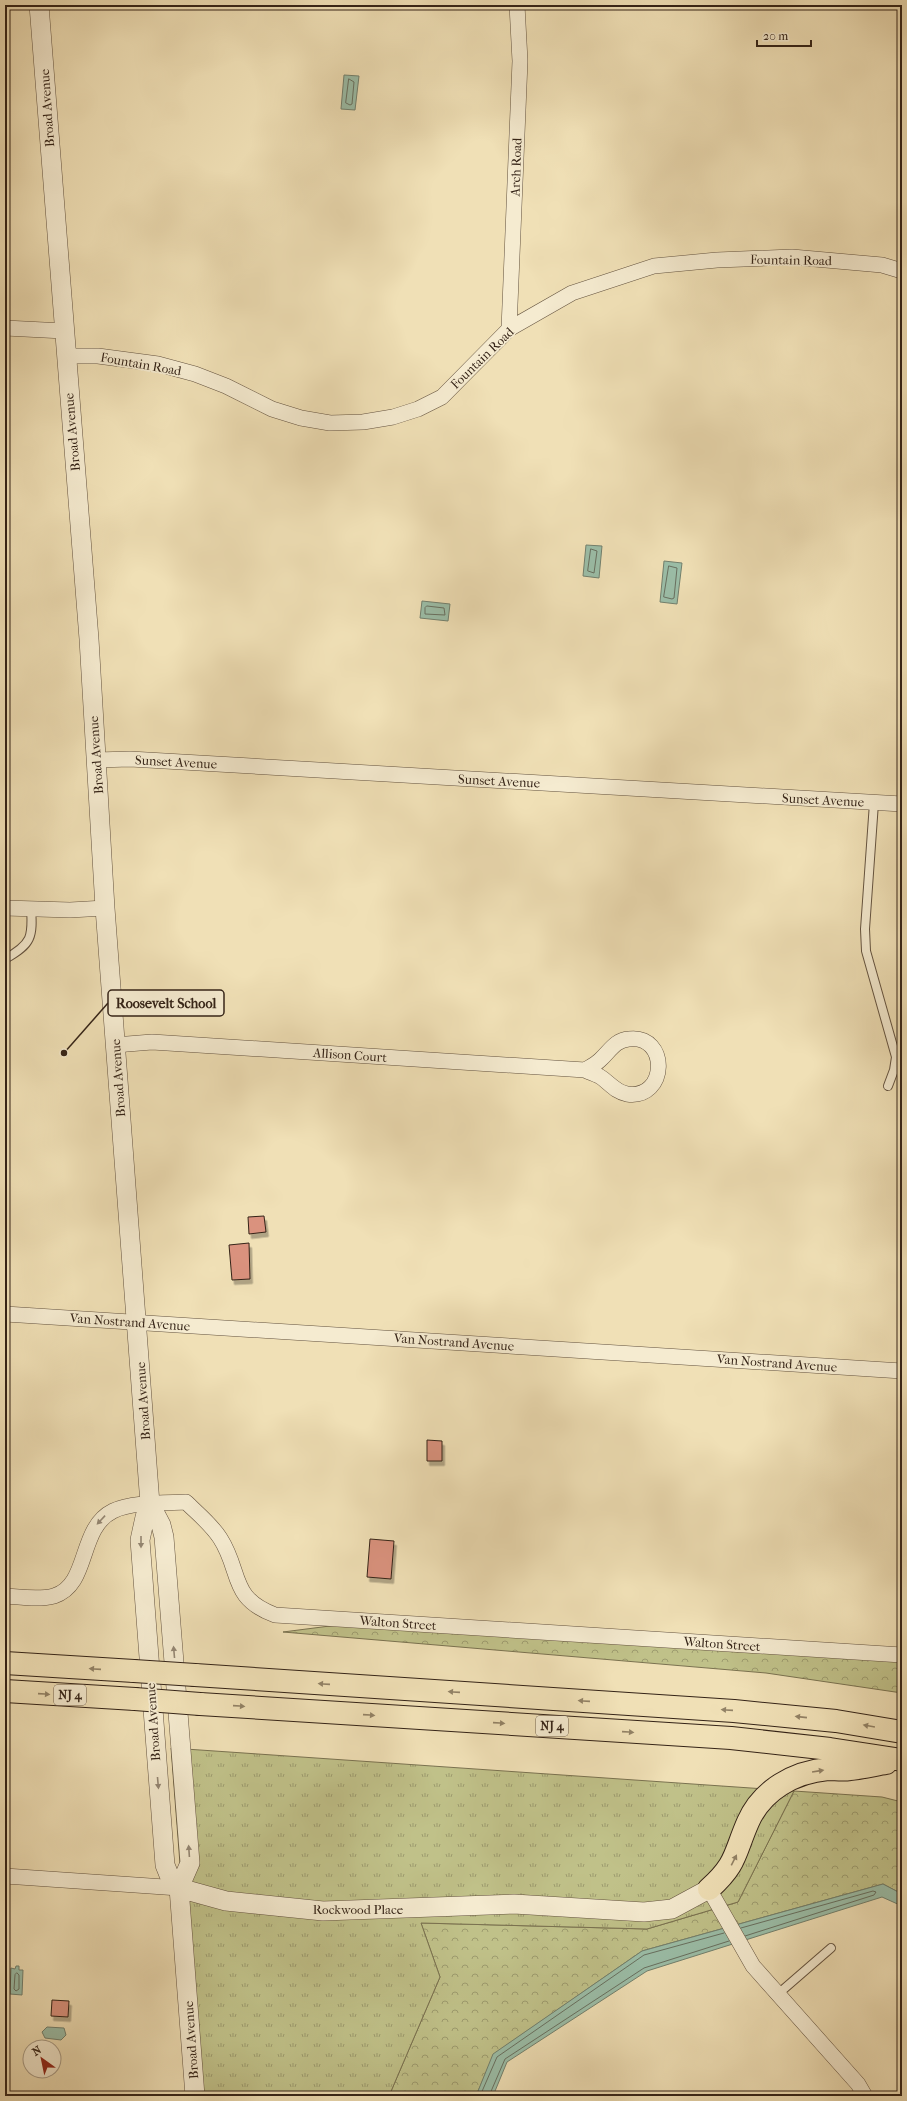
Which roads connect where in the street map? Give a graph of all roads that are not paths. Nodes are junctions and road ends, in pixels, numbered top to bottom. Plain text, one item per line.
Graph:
1 (39, 5) edge
2 (517, 5) edge
3 (902, 271) edge
4 (5, 328) edge
5 (509, 329) junction
6 (64, 331) junction
7 (66, 356) junction
8 (97, 760) junction
9 (874, 803) junction
10 (902, 804) edge
11 (31, 907) junction
12 (5, 908) edge
13 (105, 908) junction
14 (5, 959) edge
15 (115, 1045) junction
16 (585, 1070) junction
17 (888, 1086) dead end
18 (5, 1314) edge
19 (136, 1322) junction
20 (902, 1371) edge
21 (150, 1504) junction
22 (5, 1596) edge
23 (902, 1655) edge
24 (5, 1663) edge
25 (5, 1691) edge
26 (902, 1732) edge
27 (902, 1760) edge
28 (5, 1876) edge
29 (180, 1888) junction
30 (714, 1898) junction
31 (831, 1948) dead end
32 (778, 1994) junction
33 (195, 2096) edge
34 (865, 2096) edge

1 - 6 street, Broad Avenue
2 - 5 street, Arch Road
3 - 5 street, Fountain Road
4 - 6 street
5 - 7 street, Fountain Road
6 - 7 street, Broad Avenue
7 - 8 street, Broad Avenue
8 - 9 street, Sunset Avenue
8 - 13 street, Broad Avenue
9 - 10 street, Sunset Avenue
9 - 17 lane
11 - 12 street
11 - 13 street
11 - 14 lane
13 - 15 street, Broad Avenue
15 - 16 street, Allison Court
15 - 19 street, Broad Avenue
16 - 16 street, Allison Court
18 - 19 street, Van Nostrand Avenue
19 - 20 street, Van Nostrand Avenue
19 - 21 street, Broad Avenue
21 -> 22 street, Walton Street
21 - 23 street, Walton Street
29 -> 21 street, Broad Avenue
21 -> 29 street, Broad Avenue
26 -> 24 highway, NJ 4, bridge
25 -> 27 highway, NJ 4, bridge
30 -> 27 highway
28 - 29 street, Rockwood Place
29 - 30 street, Rockwood Place
29 - 33 street, Broad Avenue
30 - 32 street
31 - 32 lane
32 - 34 street

